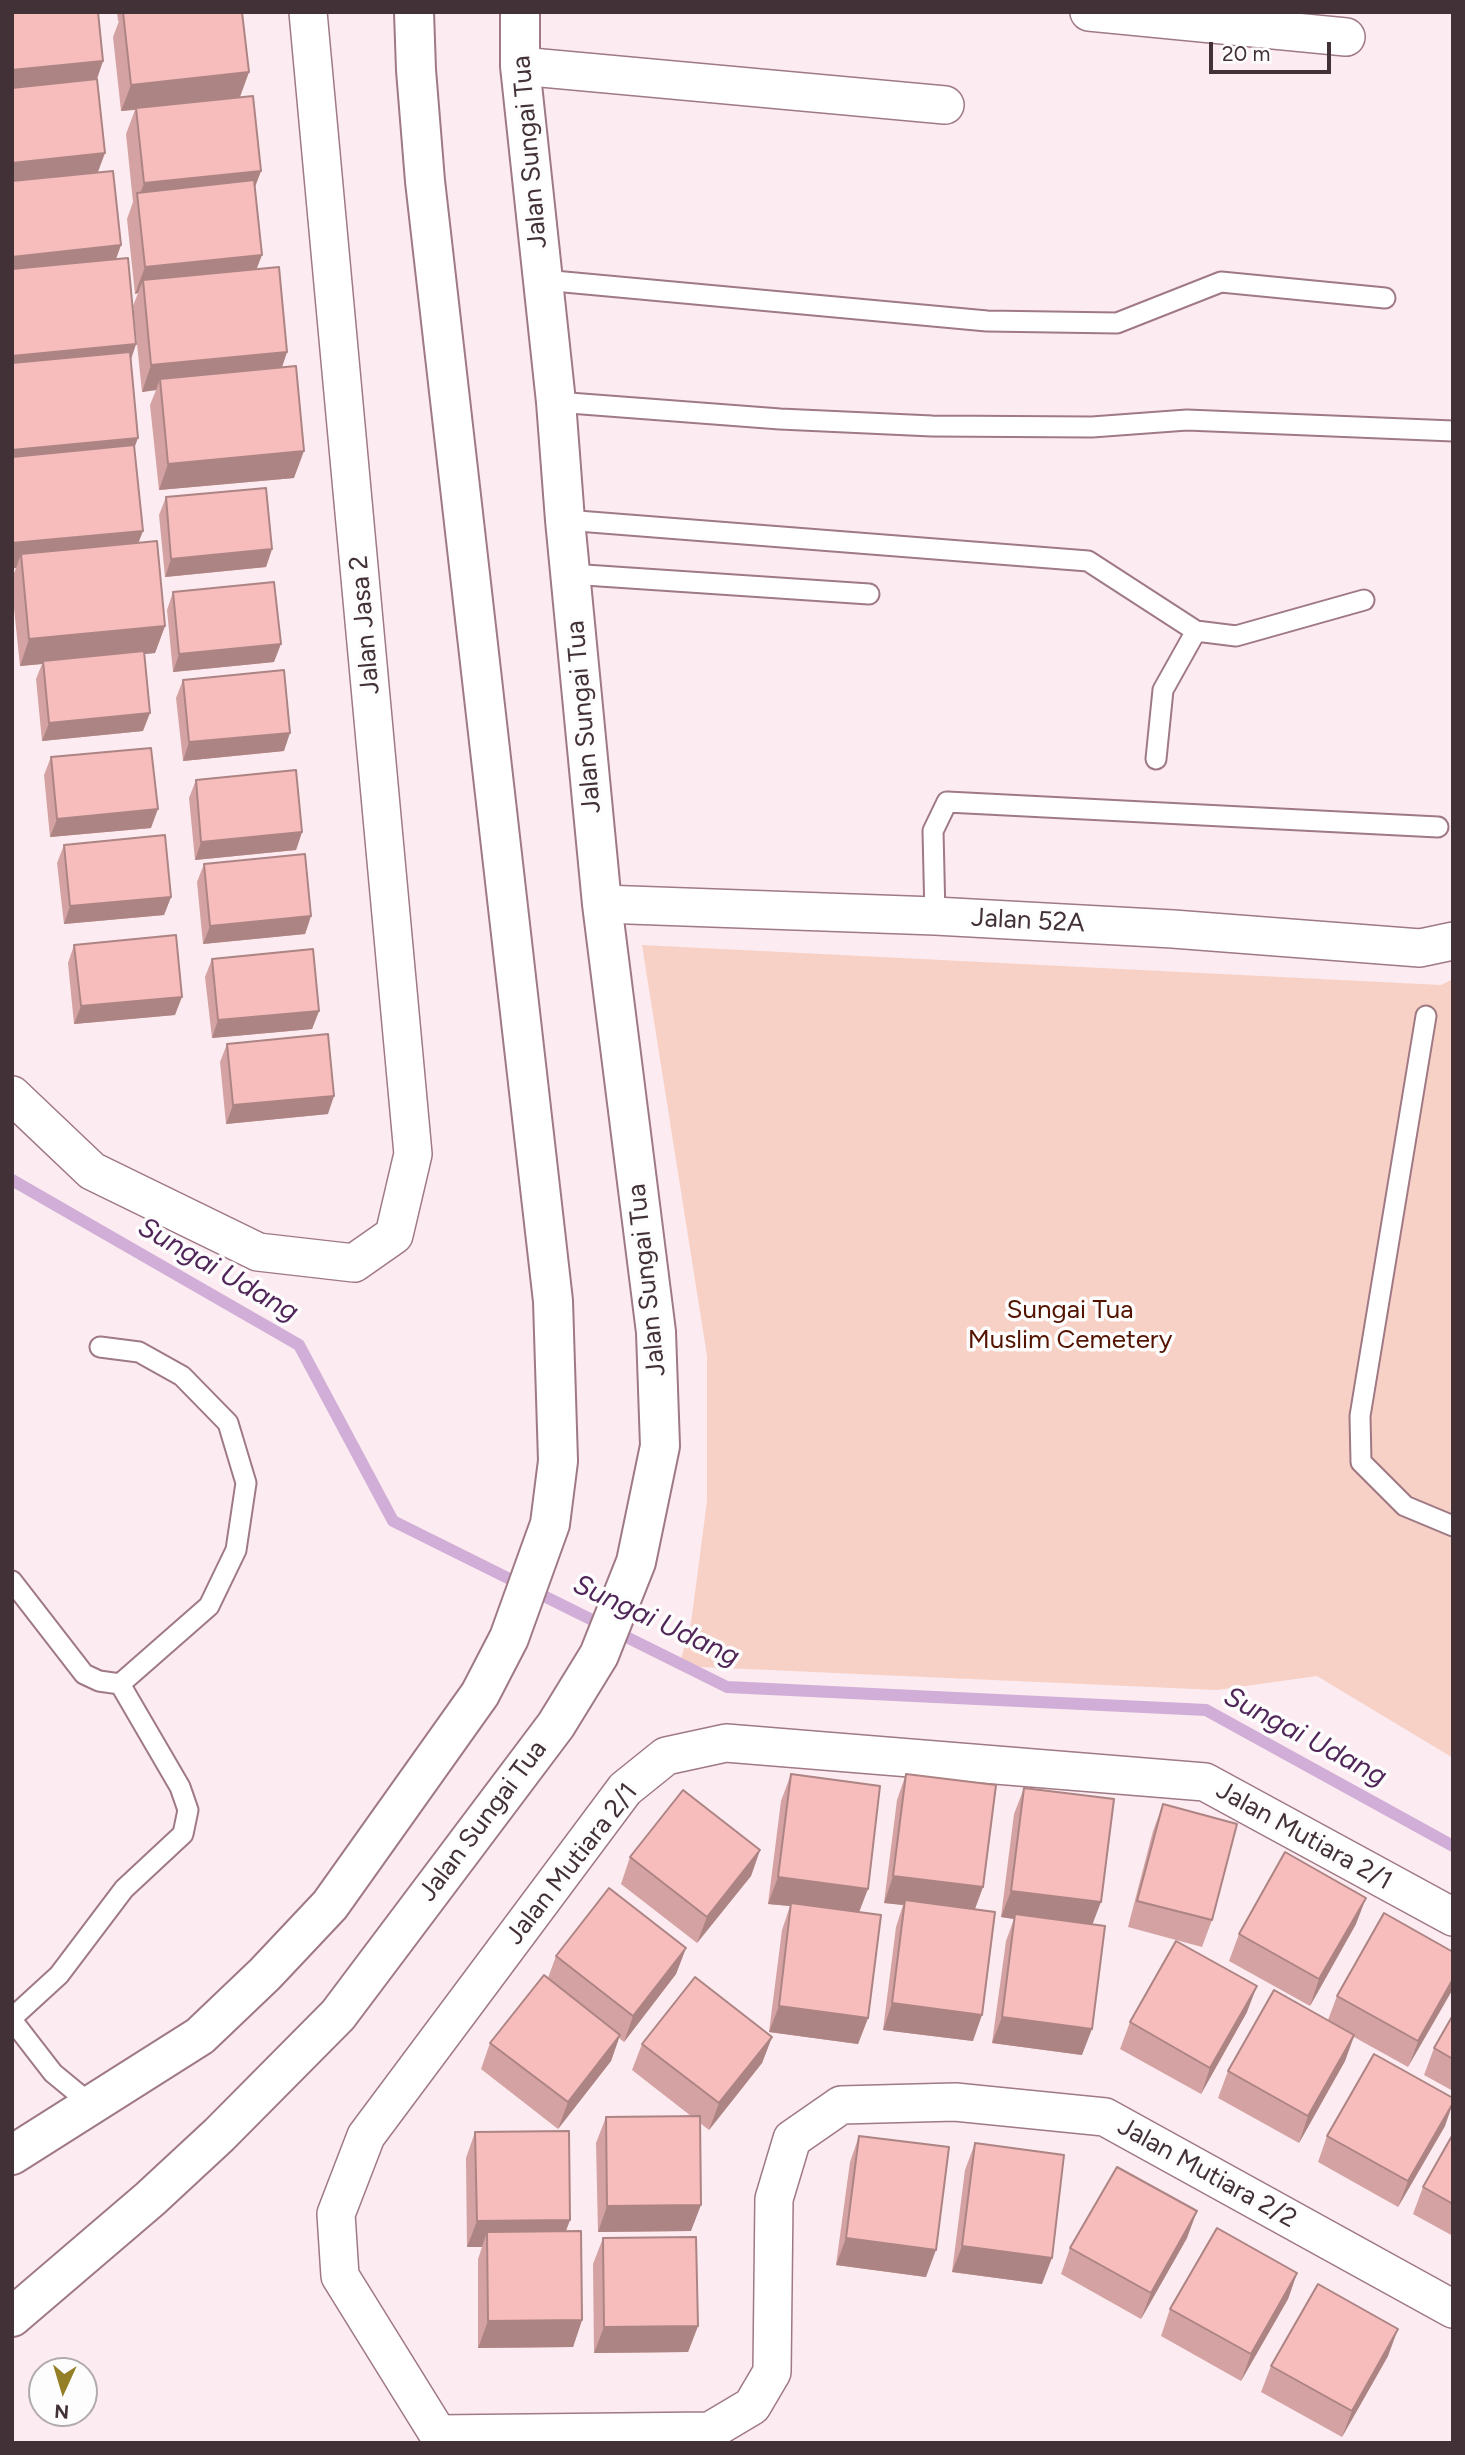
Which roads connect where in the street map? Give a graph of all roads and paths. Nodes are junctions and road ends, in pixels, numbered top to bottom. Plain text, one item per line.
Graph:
1 (308, 12) edge
2 (414, 12) edge
3 (520, 12) edge
4 (1089, 12) edge
5 (1346, 37) dead end
6 (520, 66) junction
7 (945, 105) dead end
8 (543, 280) junction
9 (1385, 298) dead end
10 (556, 402) junction
11 (1453, 431) edge
12 (565, 520) junction
13 (570, 574) junction
14 (869, 594) dead end
15 (1364, 600) dead end
16 (1196, 631) junction
17 (1156, 759) dead end
18 (1438, 827) dead end
19 (602, 904) junction
20 (935, 916) junction
21 (1453, 941) edge
22 (1426, 1016) dead end
23 (12, 1095) edge
24 (100, 1347) dead end
25 (1453, 1526) edge
26 (12, 1581) edge
27 (120, 1684) junction
28 (1453, 1917) edge
29 (12, 2019) edge
30 (93, 2106) junction
31 (12, 2155) edge
32 (1453, 2309) edge
33 (12, 2317) edge
34 (438, 2434) joint

1 - 23 street, Jalan Jasa 2
2 - 30 main road
3 - 6 main road, Jalan Sungai Tua
4 - 5 street
6 - 7 street
6 - 8 main road, Jalan Sungai Tua
8 - 9 lane
8 - 10 main road, Jalan Sungai Tua
10 - 11 lane
10 - 12 main road, Jalan Sungai Tua
12 - 13 main road, Jalan Sungai Tua
12 - 16 lane
13 - 14 lane
13 - 19 main road, Jalan Sungai Tua
15 - 16 lane
16 - 17 lane
18 - 20 lane
19 - 20 street, Jalan 52A
19 - 33 main road, Jalan Sungai Tua
20 - 21 street, Jalan 52A
22 - 25 lane
24 - 27 lane
26 - 27 lane
27 - 29 lane
28 - 34 street, Jalan Mutiara 2/1
29 - 30 lane
30 - 31 main road
32 - 34 street, Jalan Mutiara 2/2

